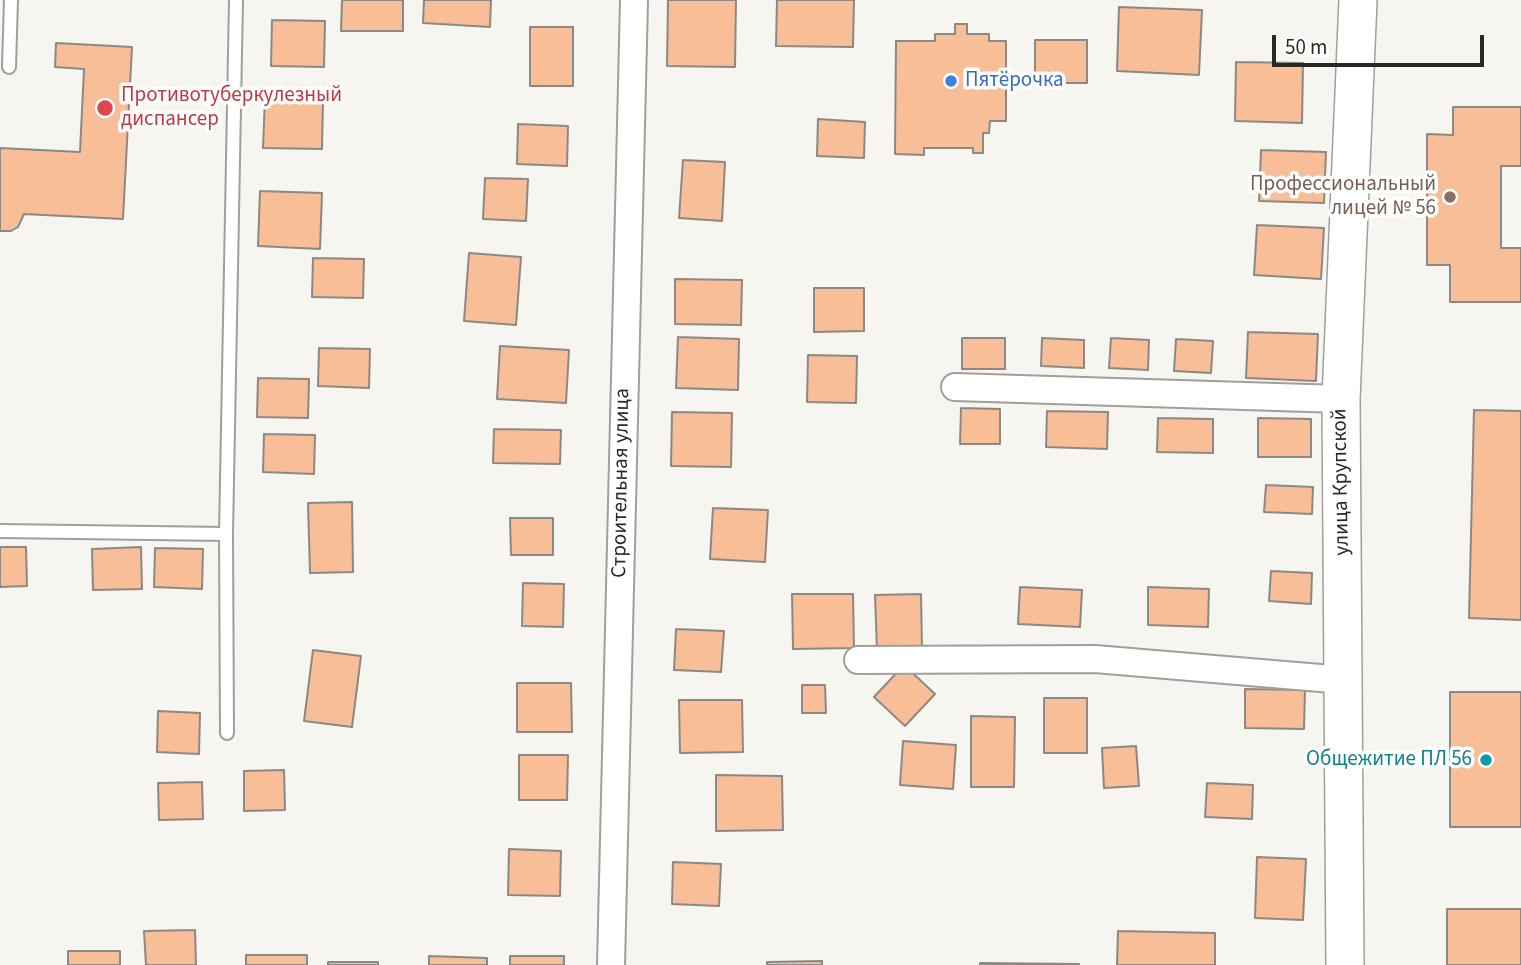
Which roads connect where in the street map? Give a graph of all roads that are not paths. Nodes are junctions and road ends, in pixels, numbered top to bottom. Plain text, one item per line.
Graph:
1 (11, 0) edge
2 (236, 0) edge
3 (634, 0) edge
4 (1358, 0) edge
5 (9, 67) dead end
6 (955, 387) dead end
7 (1341, 399) junction
8 (0, 531) edge
9 (226, 534) junction
10 (858, 660) dead end
11 (1344, 680) junction
12 (227, 733) dead end
13 (611, 965) edge
14 (1345, 965) edge

1 - 5 lane
2 - 9 lane
3 - 13 street, Строительная улица
4 - 7 street, улица Крупской
6 - 7 street
7 - 11 street, улица Крупской
8 - 9 lane
9 - 12 lane
10 - 11 street
11 - 14 street, улица Крупской

